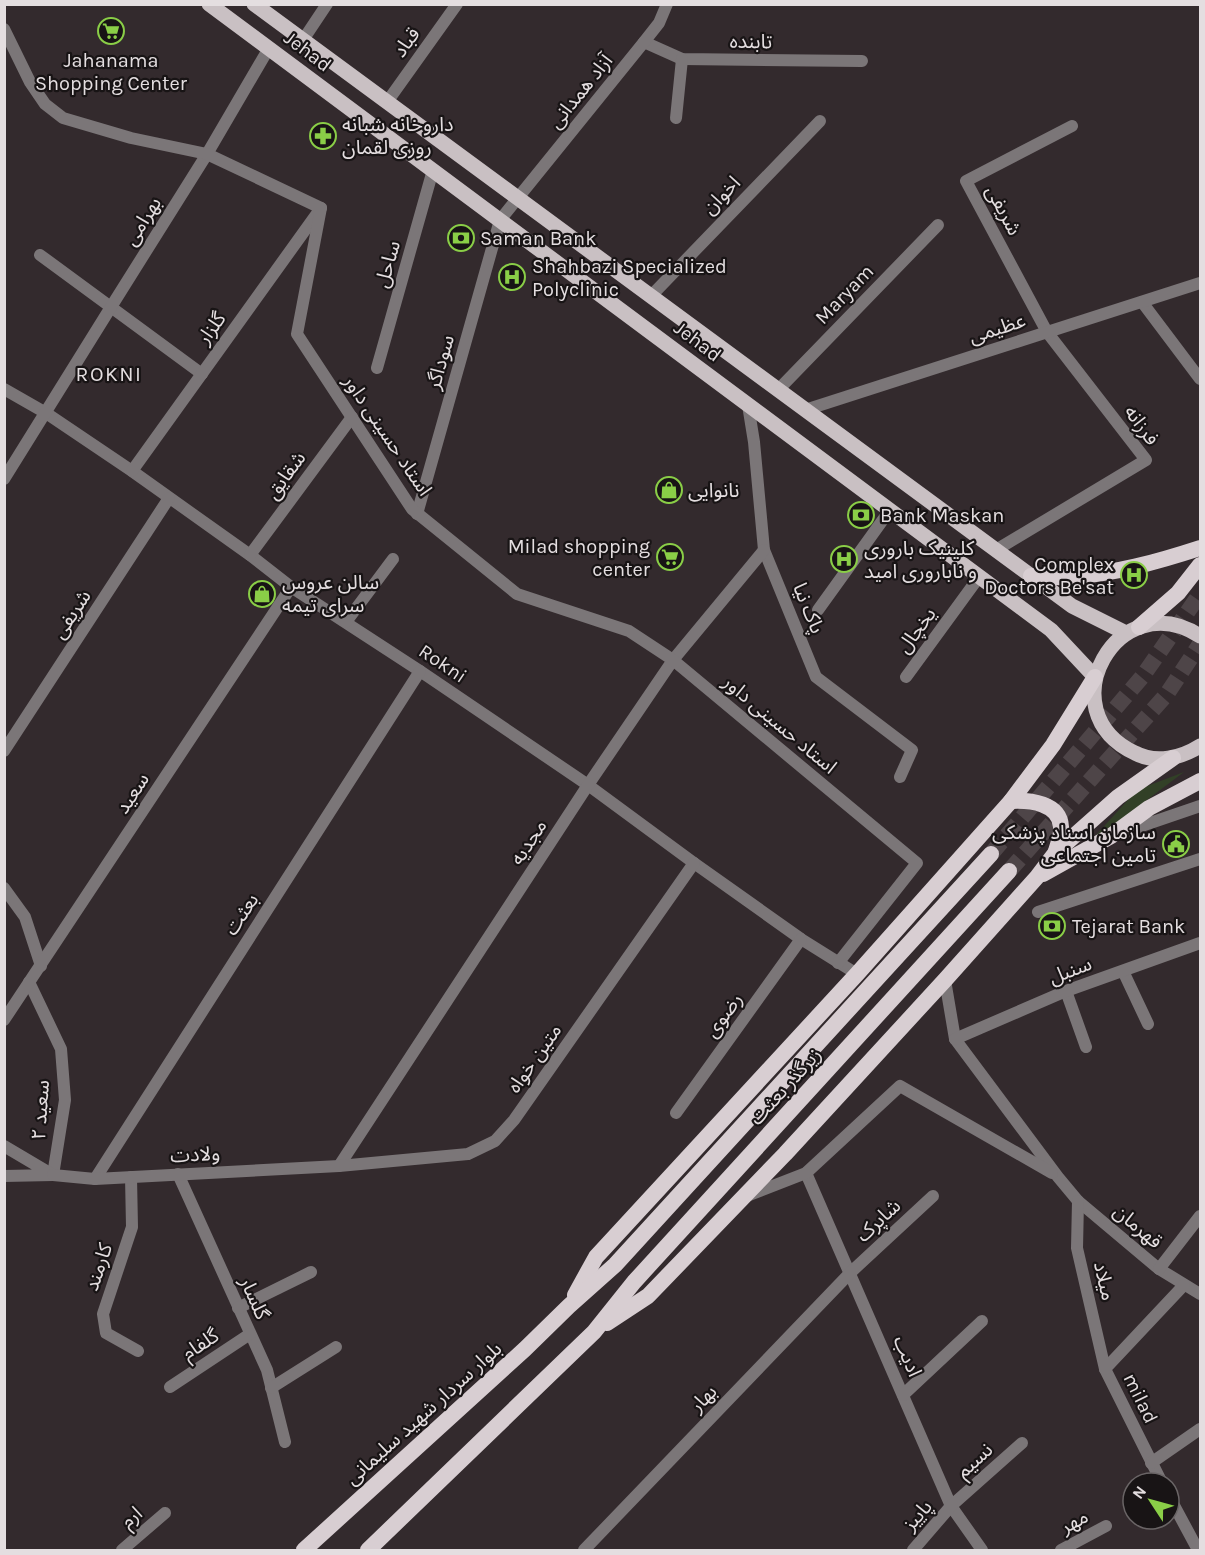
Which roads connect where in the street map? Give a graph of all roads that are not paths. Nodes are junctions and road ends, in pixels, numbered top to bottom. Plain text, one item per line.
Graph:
1 (209, 4) edge
2 (254, 4) edge
3 (327, 4) edge
4 (457, 4) edge
5 (667, 4) edge
6 (4, 29) edge
7 (303, 40) junction
8 (644, 42) junction
9 (269, 48) junction
10 (682, 60) junction
11 (862, 61) dead end
12 (387, 102) junction
13 (676, 118) dead end
14 (820, 121) dead end
15 (1072, 126) dead end
16 (207, 154) junction
17 (433, 170) junction
18 (518, 199) junction
19 (321, 208) junction
20 (500, 220) junction
21 (938, 225) dead end
22 (40, 255) dead end
23 (1200, 283) edge
24 (651, 296) junction
25 (1142, 302) junction
26 (111, 307) junction
27 (1047, 332) junction
28 (377, 368) dead end
29 (202, 374) junction
30 (1200, 379) edge
31 (4, 389) edge
32 (778, 390) junction
33 (748, 405) junction
34 (806, 410) junction
35 (46, 413) junction
36 (352, 417) junction
37 (132, 471) junction
38 (4, 479) edge
39 (170, 498) junction
40 (890, 510) junction
41 (417, 514) junction
42 (1200, 548) edge
43 (764, 550) junction
44 (996, 550) junction
45 (250, 555) junction
46 (393, 559) dead end
47 (1200, 565) edge
48 (1031, 576) junction
49 (979, 577) junction
50 (291, 587) junction
51 (818, 610) dead end
52 (346, 622) junction
53 (1133, 630) junction
54 (1200, 636) edge
55 (672, 660) junction
56 (420, 671) junction
57 (906, 677) dead end
58 (1095, 677) junction
59 (1200, 746) edge
60 (4, 751) edge
61 (1173, 758) junction
62 (900, 777) dead end
63 (1200, 781) edge
64 (588, 785) junction
65 (1011, 801) junction
66 (1200, 806) edge
67 (1111, 836) junction
68 (1056, 852) junction
69 (991, 854) tunnel mouth
70 (1200, 859) edge
71 (694, 863) junction
72 (1009, 871) tunnel mouth
73 (1036, 877) junction
74 (4, 888) edge
75 (1038, 912) dead end
76 (801, 939) junction
77 (1200, 943) edge
78 (838, 963) junction
79 (41, 966) junction
80 (1123, 971) junction
81 (856, 974) junction
82 (945, 980) junction
83 (29, 982) junction
84 (1066, 991) junction
85 (4, 1020) edge
86 (1148, 1023) dead end
87 (955, 1040) junction
88 (1086, 1047) dead end
89 (676, 1113) dead end
90 (4, 1146) edge
91 (339, 1166) junction
92 (806, 1173) junction
93 (178, 1174) junction
94 (54, 1175) junction
95 (4, 1176) edge
96 (131, 1177) junction
97 (1058, 1177) junction
98 (95, 1179) junction
99 (933, 1196) dead end
100 (744, 1197) junction
101 (1078, 1201) junction
102 (1200, 1215) edge
103 (1159, 1269) junction
104 (311, 1272) dead end
105 (850, 1273) junction
106 (1184, 1285) junction
107 (1200, 1294) edge
108 (569, 1306) junction
109 (238, 1308) junction
110 (982, 1321) dead end
111 (594, 1332) junction
112 (250, 1334) junction
113 (336, 1347) dead end
114 (138, 1351) dead end
115 (1106, 1369) junction
116 (170, 1386) dead end
117 (271, 1388) junction
118 (903, 1395) junction
119 (1200, 1429) edge
120 (285, 1442) dead end
121 (1022, 1443) dead end
122 (1151, 1463) junction
123 (1155, 1471) edge
124 (951, 1506) junction
125 (165, 1513) dead end
126 (1181, 1517) edge
127 (1106, 1526) dead end
128 (1198, 1547) edge
129 (122, 1551) edge
130 (304, 1551) edge
131 (368, 1551) edge
132 (584, 1551) edge
133 (913, 1551) edge
134 (982, 1551) edge
135 (1061, 1551) edge

1 - 9 main road, Jehad
2 - 7 main road, Jehad
3 - 7 street
4 - 12 street, قباد
5 - 8 street, آزاد همدانی
6 - 16 street
7 - 12 main road, Jehad
8 - 10 street, تابنده
8 - 18 street, آزاد همدانی
9 - 16 street, بهرامی
9 - 17 main road, Jehad
10 - 11 street, تابنده
10 - 13 street
12 - 18 main road, Jehad
14 - 24 street, اخوان
15 - 27 street, شریفی
16 - 19 street
16 - 26 street, بهرامی
17 - 20 main road, Jehad
17 - 28 street, ساحل
18 - 20 street, آزاد همدانی
18 - 24 main road, Jehad
19 - 29 street, گلزار
19 - 36 street, استاد حسینی داور
20 - 33 main road, Jehad
20 - 41 street, سوداگر
21 - 32 street, Maryam
22 - 26 street
23 - 25 street, عظیمی
24 - 32 main road, Jehad
25 - 27 street, عظیمی
25 - 30 street
26 - 29 street
26 - 35 street, بهرامی
27 - 34 street, عظیمی
27 - 44 street, فرزانه
29 - 37 street, گلزار
31 - 35 street, Rokni
32 - 34 main road, Jehad
33 - 40 main road, Jehad
33 - 43 street, پاک نیا
34 - 44 main road, Jehad
35 - 37 street, Rokni
35 - 38 street, بهرامی
36 - 41 street, استاد حسینی داور
36 - 45 street, شقایق
37 - 39 street, Rokni
39 - 45 street, Rokni
39 - 60 street, شریفی
40 - 49 main road, Jehad
40 - 51 street
41 - 55 street, استاد حسینی داور
42 - 48 highway
43 - 55 street, مجدیه
43 - 62 street, پاک نیا
44 - 48 main road, Jehad
45 - 50 street, Rokni
46 - 52 street
47 - 53 highway
48 - 53 main road, Jehad
49 - 57 street, یخچال
49 - 58 main road, Jehad
50 - 52 street, Rokni
50 - 79 street, سعید
52 - 56 street, Rokni
53 - 54 main road
53 - 58 main road
55 - 64 street, مجدیه
55 - 78 street, استاد حسینی داور
56 - 64 street, Rokni
56 - 98 street, بعثت
58 - 61 main road
58 - 65 highway
59 - 61 main road
61 - 68 highway
63 - 67 highway
64 - 71 street, Rokni
64 - 91 street, مجدیه
65 - 68 highway
65 - 81 highway
66 - 67 street
67 - 73 highway
68 - 73 highway
69 - 108 highway, زیرگذر بعثت
70 - 75 street
71 - 76 street, Rokni
71 - 91 street, متین خواه
72 - 111 highway, زیرگذر بعثت
73 - 82 highway
74 - 79 street
76 - 78 street, Rokni
76 - 89 street, رضوی
77 - 80 street, سنبل
78 - 81 street, Rokni
79 - 83 street, سعید
80 - 84 street, سنبل
80 - 86 street
81 - 108 highway
82 - 87 street
82 - 100 highway
83 - 85 street, سعید
83 - 94 street, سعید ۲
84 - 87 street, سنبل
84 - 88 street
87 - 97 street, قهرمان
90 - 94 street
91 - 93 street, ولادت
92 - 97 street
92 - 100 street
92 - 105 street, ادیب
93 - 96 street, ولادت
93 - 109 street, گلسار
94 - 95 street, ولادت
94 - 98 street, ولادت
96 - 98 street, ولادت
96 - 114 street, کارمند
97 - 101 street, قهرمان
99 - 105 street, شاپرک
100 - 111 highway
101 - 103 street, قهرمان
101 - 115 street, میلاد
102 - 103 street
103 - 106 street, قهرمان
104 - 109 street
105 - 118 street, ادیب
105 - 132 street, بهار
106 - 107 street, قهرمان
106 - 115 street, milad
108 - 130 highway, بلوار سردار شهید سلیمانی
109 - 112 street, گلسار
110 - 118 street
111 - 131 highway
112 - 116 street, گلفام
112 - 117 street, گلسار
113 - 117 street
115 - 122 street, milad
117 - 120 street, گلسار
118 - 124 street, ادیب
119 - 122 street
121 - 124 street, نسیم
122 - 123 street, milad
124 - 133 street, پاییز
124 - 134 street, ادیب
125 - 129 street, ارم
126 - 128 street
127 - 135 street, مهر

